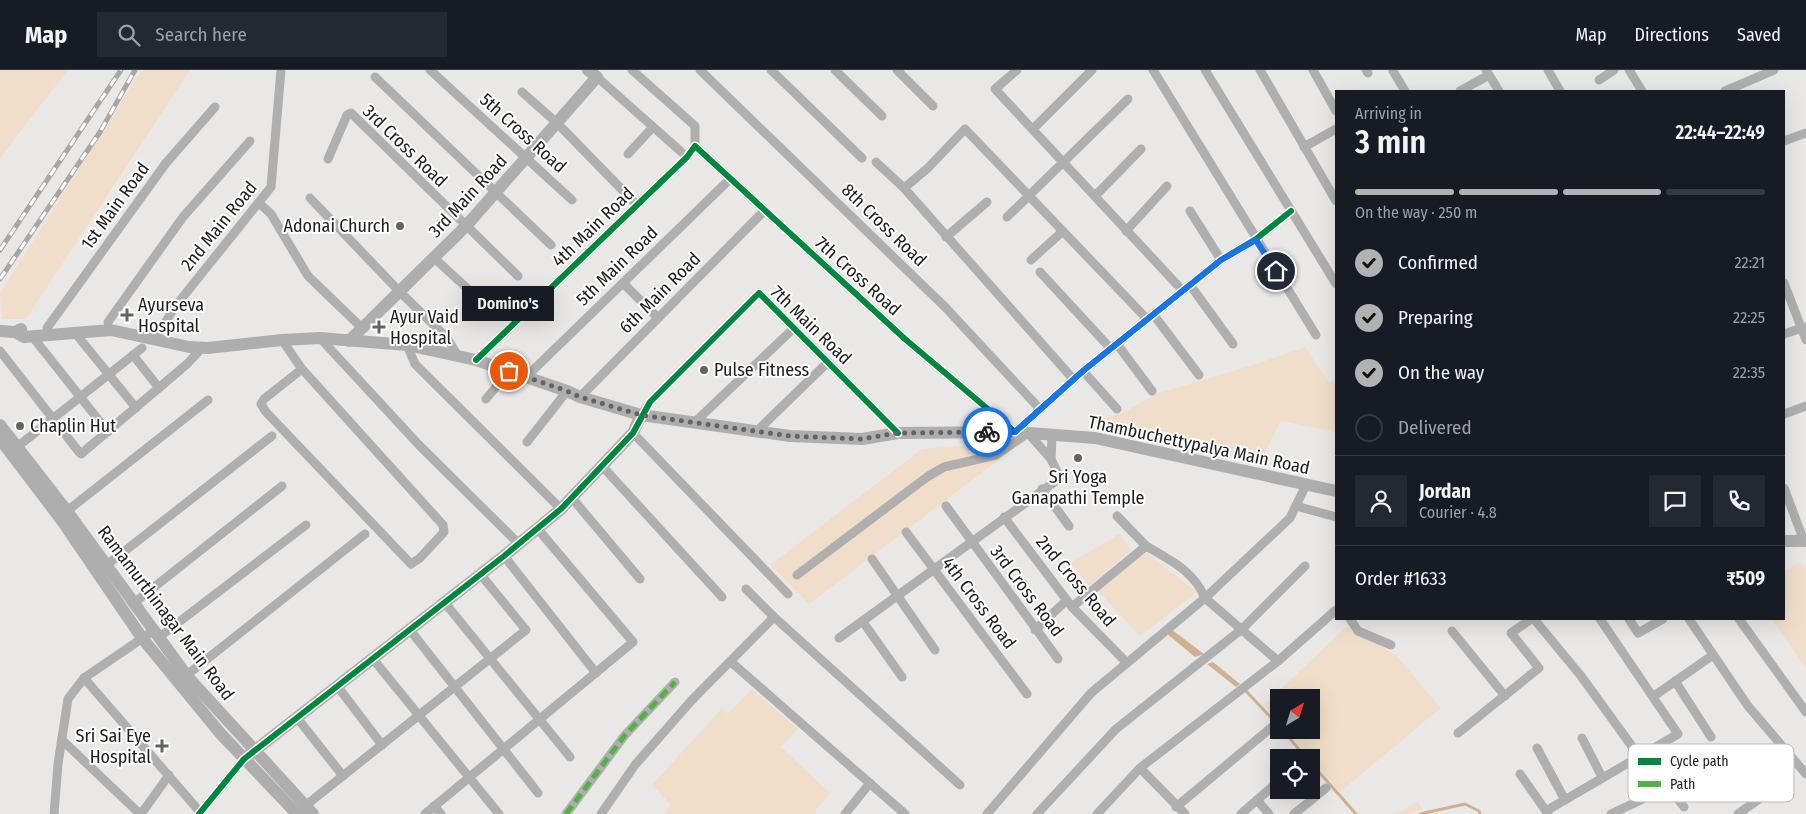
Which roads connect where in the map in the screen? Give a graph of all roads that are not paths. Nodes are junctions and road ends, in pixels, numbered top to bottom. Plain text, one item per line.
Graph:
1 (282, 70) edge
2 (430, 70) edge
3 (632, 70) edge
4 (700, 70) edge
5 (771, 70) edge
6 (836, 70) edge
7 (897, 70) edge
8 (1017, 70) edge
9 (1092, 70) edge
10 (1153, 70) edge
11 (1205, 70) edge
12 (1260, 70) edge
13 (1313, 70) edge
14 (1548, 70) edge
15 (1614, 70) edge
16 (1629, 70) edge
17 (1774, 70) edge
18 (1393, 71) edge
19 (1488, 73) edge
20 (593, 74) edge
21 (375, 77) dead end
22 (1599, 80) dead end
23 (1404, 90) edge
24 (1462, 90) edge
25 (1498, 90) edge
26 (1559, 90) edge
27 (1641, 90) edge
28 (1727, 90) edge
29 (522, 92) dead end
30 (1128, 99) dead end
31 (932, 106) dead end
32 (215, 107) dead end
33 (1335, 109) edge
34 (882, 116) dead end
35 (557, 123) junction
36 (653, 127) junction
37 (1033, 129) junction
38 (1335, 130) edge
39 (1806, 132) edge
40 (250, 141) dead end
41 (1785, 141) edge
42 (695, 146) junction
43 (1304, 147) junction
44 (1141, 149) dead end
45 (628, 154) dead end
46 (687, 157) junction
47 (862, 158) dead end
48 (328, 159) dead end
49 (527, 159) junction
50 (1062, 161) junction
51 (876, 162) dead end
52 (730, 179) junction
53 (1335, 181) edge
54 (1327, 185) junction
55 (1167, 186) dead end
56 (904, 188) junction
57 (496, 193) junction
58 (1030, 196) junction
59 (1095, 196) junction
60 (310, 198) dead end
61 (1335, 199) edge
62 (572, 200) dead end
63 (987, 202) dead end
64 (259, 203) junction
65 (637, 205) junction
66 (764, 211) junction
67 (1190, 211) dead end
68 (1292, 211) junction
69 (1007, 217) dead end
70 (466, 226) junction
71 (1126, 230) junction
72 (1063, 231) junction
73 (946, 237) junction
74 (1256, 240) junction
75 (551, 245) dead end
76 (434, 258) junction
77 (1031, 260) dead end
78 (1221, 260) junction
79 (1040, 272) dead end
80 (518, 276) dead end
81 (1335, 282) edge
82 (623, 283) junction
83 (1785, 285) edge
84 (1186, 288) junction
85 (399, 291) junction
86 (480, 300) dead end
87 (1150, 317) junction
88 (658, 318) junction
89 (108, 322) junction
90 (1803, 327) edge
91 (47, 328) junction
92 (362, 328) junction
93 (794, 328) junction
94 (4, 333) edge
95 (159, 333) junction
96 (76, 334) junction
97 (1785, 334) edge
98 (1316, 335) dead end
99 (32, 336) junction
100 (320, 338) junction
101 (282, 340) junction
102 (1806, 340) edge
103 (348, 341) junction
104 (1234, 344) dead end
105 (228, 345) junction
106 (407, 345) junction
107 (1114, 347) junction
108 (142, 348) dead end
109 (202, 348) junction
110 (0, 351) edge
111 (133, 355) junction
112 (458, 356) junction
113 (476, 360) junction
114 (828, 362) junction
115 (302, 369) junction
116 (1084, 370) junction
117 (509, 371) junction
118 (108, 374) junction
119 (1199, 375) dead end
120 (526, 377) junction
121 (1074, 380) junction
122 (159, 388) junction
123 (567, 391) junction
124 (1152, 391) dead end
125 (80, 396) junction
126 (580, 397) junction
127 (486, 399) dead end
128 (208, 400) dead end
129 (1806, 406) edge
130 (136, 408) junction
131 (1040, 409) junction
132 (1117, 409) dead end
133 (1785, 414) edge
134 (641, 415) junction
135 (52, 419) junction
136 (695, 422) junction
137 (0, 425) edge
138 (757, 431) junction
139 (108, 432) junction
140 (633, 433) junction
141 (898, 433) junction
142 (1021, 433) junction
143 (1052, 435) junction
144 (272, 436) dead end
145 (0, 439) edge
146 (527, 442) dead end
147 (17, 446) junction
148 (1051, 459) junction
149 (603, 467) junction
150 (1306, 485) junction
151 (282, 486) dead end
152 (1042, 489) junction
153 (1335, 491) edge
154 (1785, 491) edge
155 (572, 498) junction
156 (946, 506) dead end
157 (1296, 506) junction
158 (561, 509) junction
159 (67, 511) junction
160 (1117, 516) dead end
161 (1004, 517) junction
162 (1335, 517) edge
163 (306, 525) dead end
164 (1069, 526) dead end
165 (538, 528) junction
166 (906, 532) dead end
167 (365, 534) dead end
168 (1785, 541) edge
169 (1805, 541) edge
170 (970, 542) junction
171 (519, 544) junction
172 (1146, 546) junction
173 (504, 556) junction
174 (872, 559) dead end
175 (1305, 566) dead end
176 (102, 569) junction
177 (934, 569) junction
178 (481, 575) junction
179 (797, 575) dead end
180 (640, 579) dead end
181 (746, 589) dead end
182 (788, 594) dead end
183 (898, 596) junction
184 (722, 597) dead end
185 (1205, 598) junction
186 (134, 603) junction
187 (445, 603) junction
188 (1070, 604) junction
189 (1335, 611) edge
190 (774, 617) junction
191 (1351, 620) edge
192 (1531, 620) edge
193 (1534, 620) edge
194 (1601, 620) edge
195 (1631, 620) edge
196 (1661, 620) edge
197 (1690, 620) edge
198 (1740, 620) edge
199 (863, 622) junction
200 (1242, 629) junction
201 (410, 630) junction
202 (1035, 630) junction
203 (1452, 631) dead end
204 (156, 635) junction
205 (142, 638) junction
206 (839, 638) dead end
207 (1391, 644) dead end
208 (935, 650) dead end
209 (1713, 655) junction
210 (490, 659) junction
211 (1058, 659) dead end
212 (373, 660) junction
213 (1278, 661) junction
214 (731, 662) junction
215 (1126, 662) junction
216 (596, 673) junction
217 (902, 677) dead end
218 (84, 678) junction
219 (182, 679) junction
220 (1675, 681) junction
221 (674, 682) dead end
222 (338, 687) junction
223 (455, 687) junction
224 (1027, 694) dead end
225 (1505, 696) junction
226 (1654, 696) junction
227 (1806, 712) edge
228 (420, 716) junction
229 (298, 719) junction
230 (539, 720) junction
231 (1270, 729) edge
232 (1458, 733) dead end
233 (1711, 737) dead end
234 (1582, 738) dead end
235 (62, 740) junction
236 (1630, 744) edge
237 (1660, 744) edge
238 (1780, 744) edge
239 (382, 745) junction
240 (1537, 748) dead end
241 (504, 749) junction
242 (250, 756) junction
243 (570, 757) dead end
244 (1794, 760) edge
245 (1628, 762) edge
246 (1140, 768) junction
247 (1520, 774) dead end
248 (1806, 774) edge
249 (169, 775) junction
250 (343, 776) junction
251 (1602, 777) junction
252 (470, 778) junction
253 (870, 783) junction
254 (960, 785) dead end
255 (1326, 788) dead end
256 (1270, 789) edge
257 (538, 793) dead end
258 (1257, 800) junction
259 (1565, 800) junction
260 (1636, 802) edge
261 (1680, 802) edge
262 (1755, 802) edge
263 (434, 806) junction
264 (1176, 806) junction
265 (1684, 807) dead end
266 (304, 812) edge
267 (1547, 812) edge
268 (200, 813) edge
269 (54, 814) edge
270 (140, 814) edge
271 (425, 814) edge
272 (441, 814) edge
273 (499, 814) edge
274 (566, 814) edge
275 (601, 814) edge
276 (845, 814) edge
277 (906, 814) edge
278 (987, 814) edge
279 (1037, 814) edge
280 (1097, 814) edge
281 (1185, 814) edge
282 (1241, 814) edge
283 (1269, 814) edge
284 (1294, 814) edge
285 (1611, 814) edge
286 (1738, 814) edge

1 - 64 street, 2nd Main Road
2 - 49 street, 5th Cross Road
3 - 42 street
4 - 131 street, 8th Cross Road
5 - 47 street
6 - 34 street
7 - 31 street
8 - 37 street
9 - 37 street
10 - 74 street
11 - 68 street
12 - 43 street
13 - 33 street
14 - 26 street
15 - 22 street
16 - 27 street
17 - 28 street
18 - 23 street
19 - 24 street
19 - 25 street
20 - 35 main road, 3rd Main Road
20 - 36 street
21 - 57 street
29 - 35 street
30 - 50 street
32 - 91 street, 1st Main Road
35 - 49 main road, 3rd Main Road
35 - 65 street
36 - 45 street
36 - 46 street
37 - 50 street
38 - 43 street
39 - 41 street
40 - 89 street
42 - 46 street
42 - 52 street, 7th Cross Road
43 - 54 street
44 - 59 street
46 - 65 street, 4th Main Road
48 - 70 street, 3rd Cross Road
49 - 57 main road, 3rd Main Road
49 - 62 street, 5th Cross Road
50 - 58 street
50 - 59 street
51 - 56 street
52 - 66 street, 7th Cross Road
52 - 82 street, 5th Main Road
53 - 54 street
54 - 61 street
55 - 71 street
56 - 58 street
56 - 73 street
57 - 70 main road, 3rd Main Road
57 - 75 street
58 - 69 street
58 - 72 street
59 - 71 street
60 - 85 street
63 - 73 street
64 - 92 street
64 - 95 street, 2nd Main Road
65 - 113 street, 4th Main Road
66 - 88 street, 6th Main Road
66 - 142 street, 7th Cross Road
67 - 78 street
68 - 74 street
68 - 81 street
70 - 76 main road, 3rd Main Road
70 - 80 street, 3rd Cross Road
71 - 84 street
72 - 77 street
72 - 87 street
73 - 121 street
74 - 78 street
74 - 98 street
76 - 85 main road, 3rd Main Road
76 - 86 street
78 - 84 street
79 - 107 street
82 - 88 street
82 - 120 street, 5th Main Road
83 - 90 street
84 - 87 street
84 - 104 street
85 - 92 main road, 3rd Main Road
85 - 112 street
87 - 107 street
87 - 119 street
88 - 126 street, 6th Main Road
89 - 91 main road, Thambuchettypalya Main Road
89 - 95 main road, Thambuchettypalya Main Road
90 - 97 street
90 - 102 street
91 - 94 main road, Thambuchettypalya Main Road
92 - 103 main road, 3rd Main Road
93 - 114 street, 7th Main Road
93 - 134 street, 7th Main Road
93 - 136 street
94 - 99 main road, Thambuchettypalya Main Road
95 - 105 main road, Thambuchettypalya Main Road
96 - 99 main road, Thambuchettypalya Main Road
96 - 109 main road, Thambuchettypalya Main Road
96 - 118 street
99 - 125 street
100 - 101 main road, Thambuchettypalya Main Road
100 - 103 main road, Thambuchettypalya Main Road
100 - 171 street
101 - 105 main road, Thambuchettypalya Main Road
101 - 115 street
103 - 106 main road, Thambuchettypalya Main Road
105 - 109 main road, Thambuchettypalya Main Road
106 - 112 main road, Thambuchettypalya Main Road
106 - 158 street
107 - 116 street
107 - 124 street
108 - 111 street
109 - 122 street
110 - 135 street
111 - 118 street
111 - 122 street
112 - 113 main road, Thambuchettypalya Main Road
113 - 117 main road, Thambuchettypalya Main Road
114 - 138 street
114 - 141 street, 7th Main Road
115 - 115 street
116 - 121 street
116 - 132 street
117 - 120 main road, Thambuchettypalya Main Road
117 - 127 street
118 - 125 street
118 - 130 street
120 - 123 main road, Thambuchettypalya Main Road
121 - 131 street
122 - 130 street
123 - 126 main road, Thambuchettypalya Main Road
123 - 146 street
125 - 135 street
125 - 139 street
126 - 134 main road, Thambuchettypalya Main Road
128 - 159 street
129 - 133 street
130 - 139 street
131 - 142 street
134 - 136 main road, Thambuchettypalya Main Road
134 - 140 main road
135 - 139 street
135 - 147 street
136 - 138 main road, Thambuchettypalya Main Road
137 - 147 main road, Ramamurthinagar Main Road
138 - 141 main road, Thambuchettypalya Main Road
140 - 149 main road
140 - 182 street
141 - 142 main road, Thambuchettypalya Main Road
142 - 143 main road, Thambuchettypalya Main Road
142 - 148 street, 7th Cross Road
142 - 179 street
143 - 148 street
143 - 150 main road, Thambuchettypalya Main Road
144 - 176 street
145 - 176 main road, Ramamurthinagar Main Road
147 - 159 main road, Ramamurthinagar Main Road
148 - 152 street
149 - 155 main road
149 - 184 street
150 - 153 main road, Thambuchettypalya Main Road
150 - 157 street
151 - 186 street
152 - 161 street
152 - 164 street
154 - 169 street
155 - 158 main road
155 - 180 street
156 - 170 street, 3rd Cross Road
157 - 162 street
157 - 185 street
158 - 165 main road
159 - 176 main road, Ramamurthinagar Main Road
160 - 172 street
161 - 170 street
161 - 188 street, 2nd Cross Road
163 - 204 street
165 - 171 main road
165 - 216 street
166 - 177 street, 4th Cross Road
167 - 219 street
168 - 169 main road
170 - 177 street
170 - 202 street, 3rd Cross Road
171 - 173 main road
172 - 185 street
172 - 188 street
173 - 178 main road
173 - 216 street
174 - 183 street
175 - 200 street
176 - 186 main road, Ramamurthinagar Main Road
176 - 205 main road, Ramamurthinagar Main Road
177 - 183 street
177 - 224 street, 4th Cross Road
178 - 187 main road
178 - 210 street
181 - 190 street
183 - 199 street
183 - 208 street
185 - 200 street
185 - 215 street
186 - 204 main road, Ramamurthinagar Main Road
187 - 201 main road
187 - 210 street
188 - 202 street
188 - 215 street, 2nd Cross Road
189 - 213 street
190 - 214 street
190 - 254 street
191 - 207 street
192 - 225 street
193 - 236 street
194 - 226 street
195 - 196 street
197 - 209 street
198 - 227 street
199 - 206 street
199 - 217 street
200 - 213 street
200 - 279 street
201 - 212 main road
201 - 223 street
202 - 211 street, 3rd Cross Road
203 - 225 street
204 - 205 street
204 - 219 main road, Ramamurthinagar Main Road
205 - 218 street
205 - 219 main road, Ramamurthinagar Main Road
209 - 220 street
209 - 238 street
210 - 223 street
210 - 230 street
212 - 222 main road
212 - 228 street
213 - 246 street
214 - 253 street
214 - 275 street
215 - 278 street
216 - 230 street
218 - 235 street
218 - 249 street
219 - 242 main road, Ramamurthinagar Main Road
220 - 226 street
220 - 233 street
221 - 274 street
222 - 229 main road
222 - 239 street
223 - 228 street
223 - 241 street
225 - 232 street
226 - 237 street
228 - 239 street
228 - 252 street
229 - 242 main road
229 - 250 street
230 - 241 street
230 - 243 street
231 - 264 street
234 - 251 street
235 - 269 street
235 - 270 street
239 - 250 street
240 - 259 street
241 - 252 street
241 - 257 street
242 - 266 main road, Ramamurthinagar Main Road
242 - 268 street
244 - 248 street
245 - 251 street
246 - 264 street
246 - 280 street
247 - 267 street
249 - 268 street
249 - 270 street
250 - 266 street
251 - 259 street
252 - 263 street
252 - 273 street
253 - 276 street
253 - 277 street
255 - 284 street
256 - 258 street
258 - 282 street
258 - 283 street
259 - 267 street
260 - 285 street
261 - 265 street
262 - 286 street
263 - 271 street
263 - 272 street
264 - 281 street

